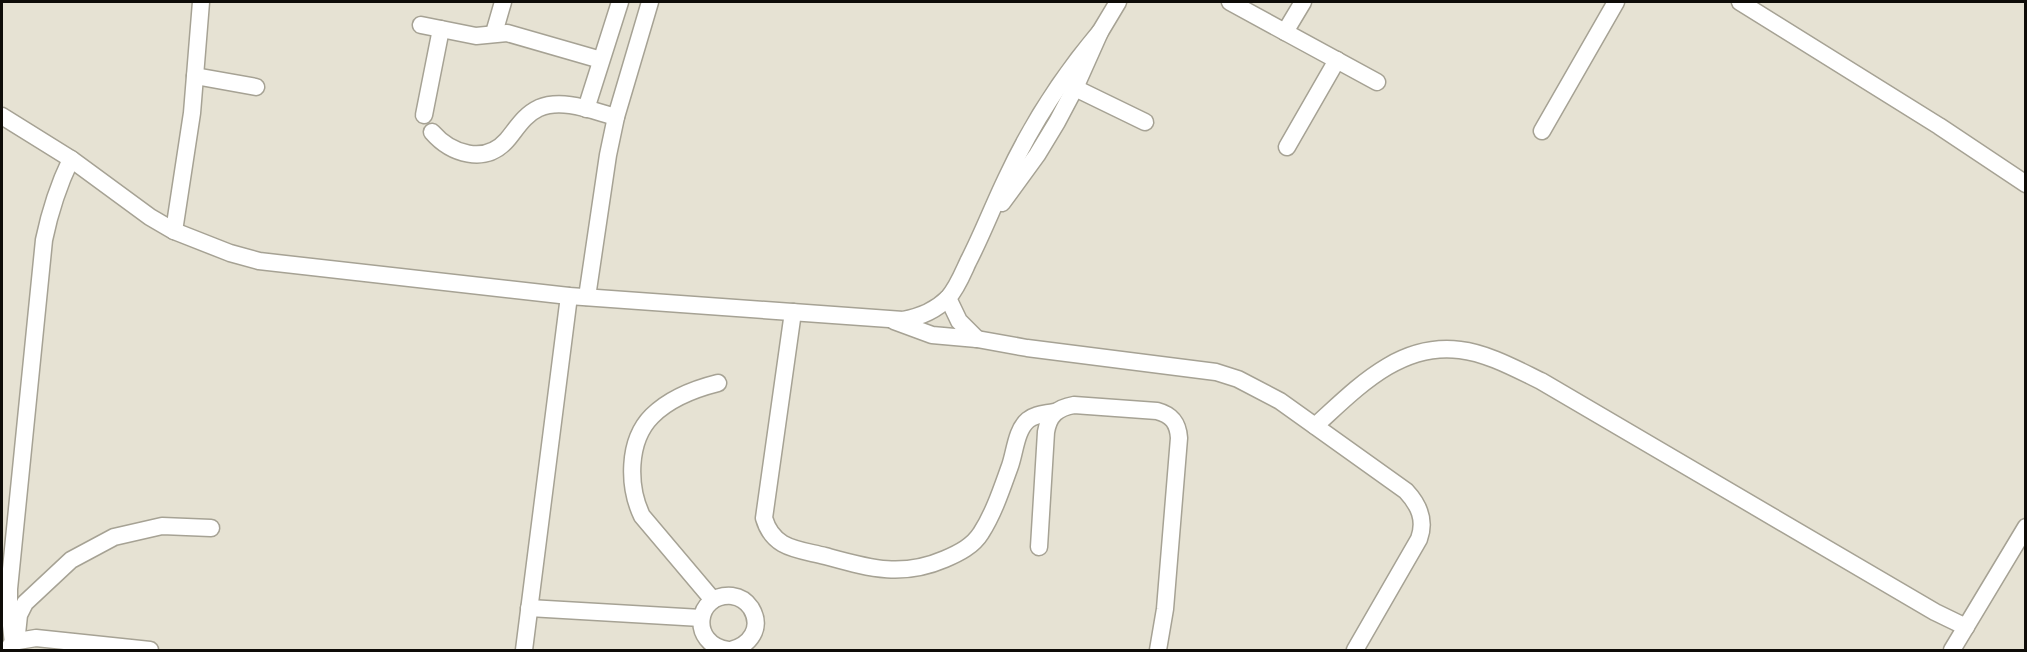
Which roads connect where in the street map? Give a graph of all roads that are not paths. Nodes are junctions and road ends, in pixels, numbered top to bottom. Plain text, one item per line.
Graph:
1 (201, 2) edge
2 (503, 2) edge
3 (620, 2) edge
4 (650, 2) edge
5 (1118, 2) edge
6 (1230, 2) edge
7 (1303, 2) edge
8 (1616, 2) edge
9 (1740, 2) edge
10 (421, 25) dead end
11 (441, 29) junction
12 (1100, 32) junction
13 (1285, 32) junction
14 (494, 33) junction
15 (601, 60) junction
16 (1337, 60) junction
17 (195, 76) junction
18 (1377, 82) dead end
19 (256, 87) dead end
20 (1075, 88) junction
21 (586, 109) junction
22 (424, 115) dead end
23 (2, 116) edge
24 (616, 117) junction
25 (1145, 122) dead end
26 (1542, 131) dead end
27 (432, 132) dead end
28 (1287, 147) dead end
29 (71, 159) junction
30 (2025, 184) edge
31 (990, 217) junction
32 (174, 231) junction
33 (569, 296) junction
34 (587, 297) junction
35 (948, 298) junction
36 (793, 312) junction
37 (890, 320) junction
38 (977, 339) junction
39 (718, 383) dead end
40 (1054, 412) junction
41 (1315, 426) junction
42 (2025, 527) edge
43 (211, 528) dead end
44 (1039, 547) dead end
45 (713, 600) junction
46 (530, 608) junction
47 (701, 618) junction
48 (1966, 627) junction
49 (10, 645) edge
50 (702, 646) edge
51 (736, 650) edge
52 (150, 651) edge
53 (524, 651) edge
54 (1158, 651) edge
55 (1355, 651) edge
56 (1952, 651) edge

1 - 17 street
2 - 14 street
3 - 15 street
4 - 24 street
5 - 12 street
6 - 13 street
7 - 13 street
8 - 26 street
9 - 30 street
10 - 11 street
11 - 14 street
11 - 22 street
12 - 20 street
12 - 31 street
13 - 16 street
14 - 15 street
15 - 21 street
16 - 18 street
16 - 28 street
17 - 19 street
17 - 32 street
20 - 25 street
20 - 31 street
21 - 24 street
21 - 27 street
23 - 29 street
24 - 34 street
29 - 32 street
29 - 49 street
31 - 35 street
32 - 33 street
33 - 34 street
33 - 46 street
34 - 36 street
35 - 37 street
35 - 38 street
36 - 37 street
36 - 40 street
37 - 38 street
38 - 41 street
39 - 45 street
40 - 44 street
40 - 54 street
41 - 48 street
41 - 55 street
42 - 48 street
43 - 49 street
45 - 47 street
45 - 51 street
46 - 47 street
46 - 53 street
47 - 50 street
48 - 56 street
49 - 52 street
50 - 51 street

